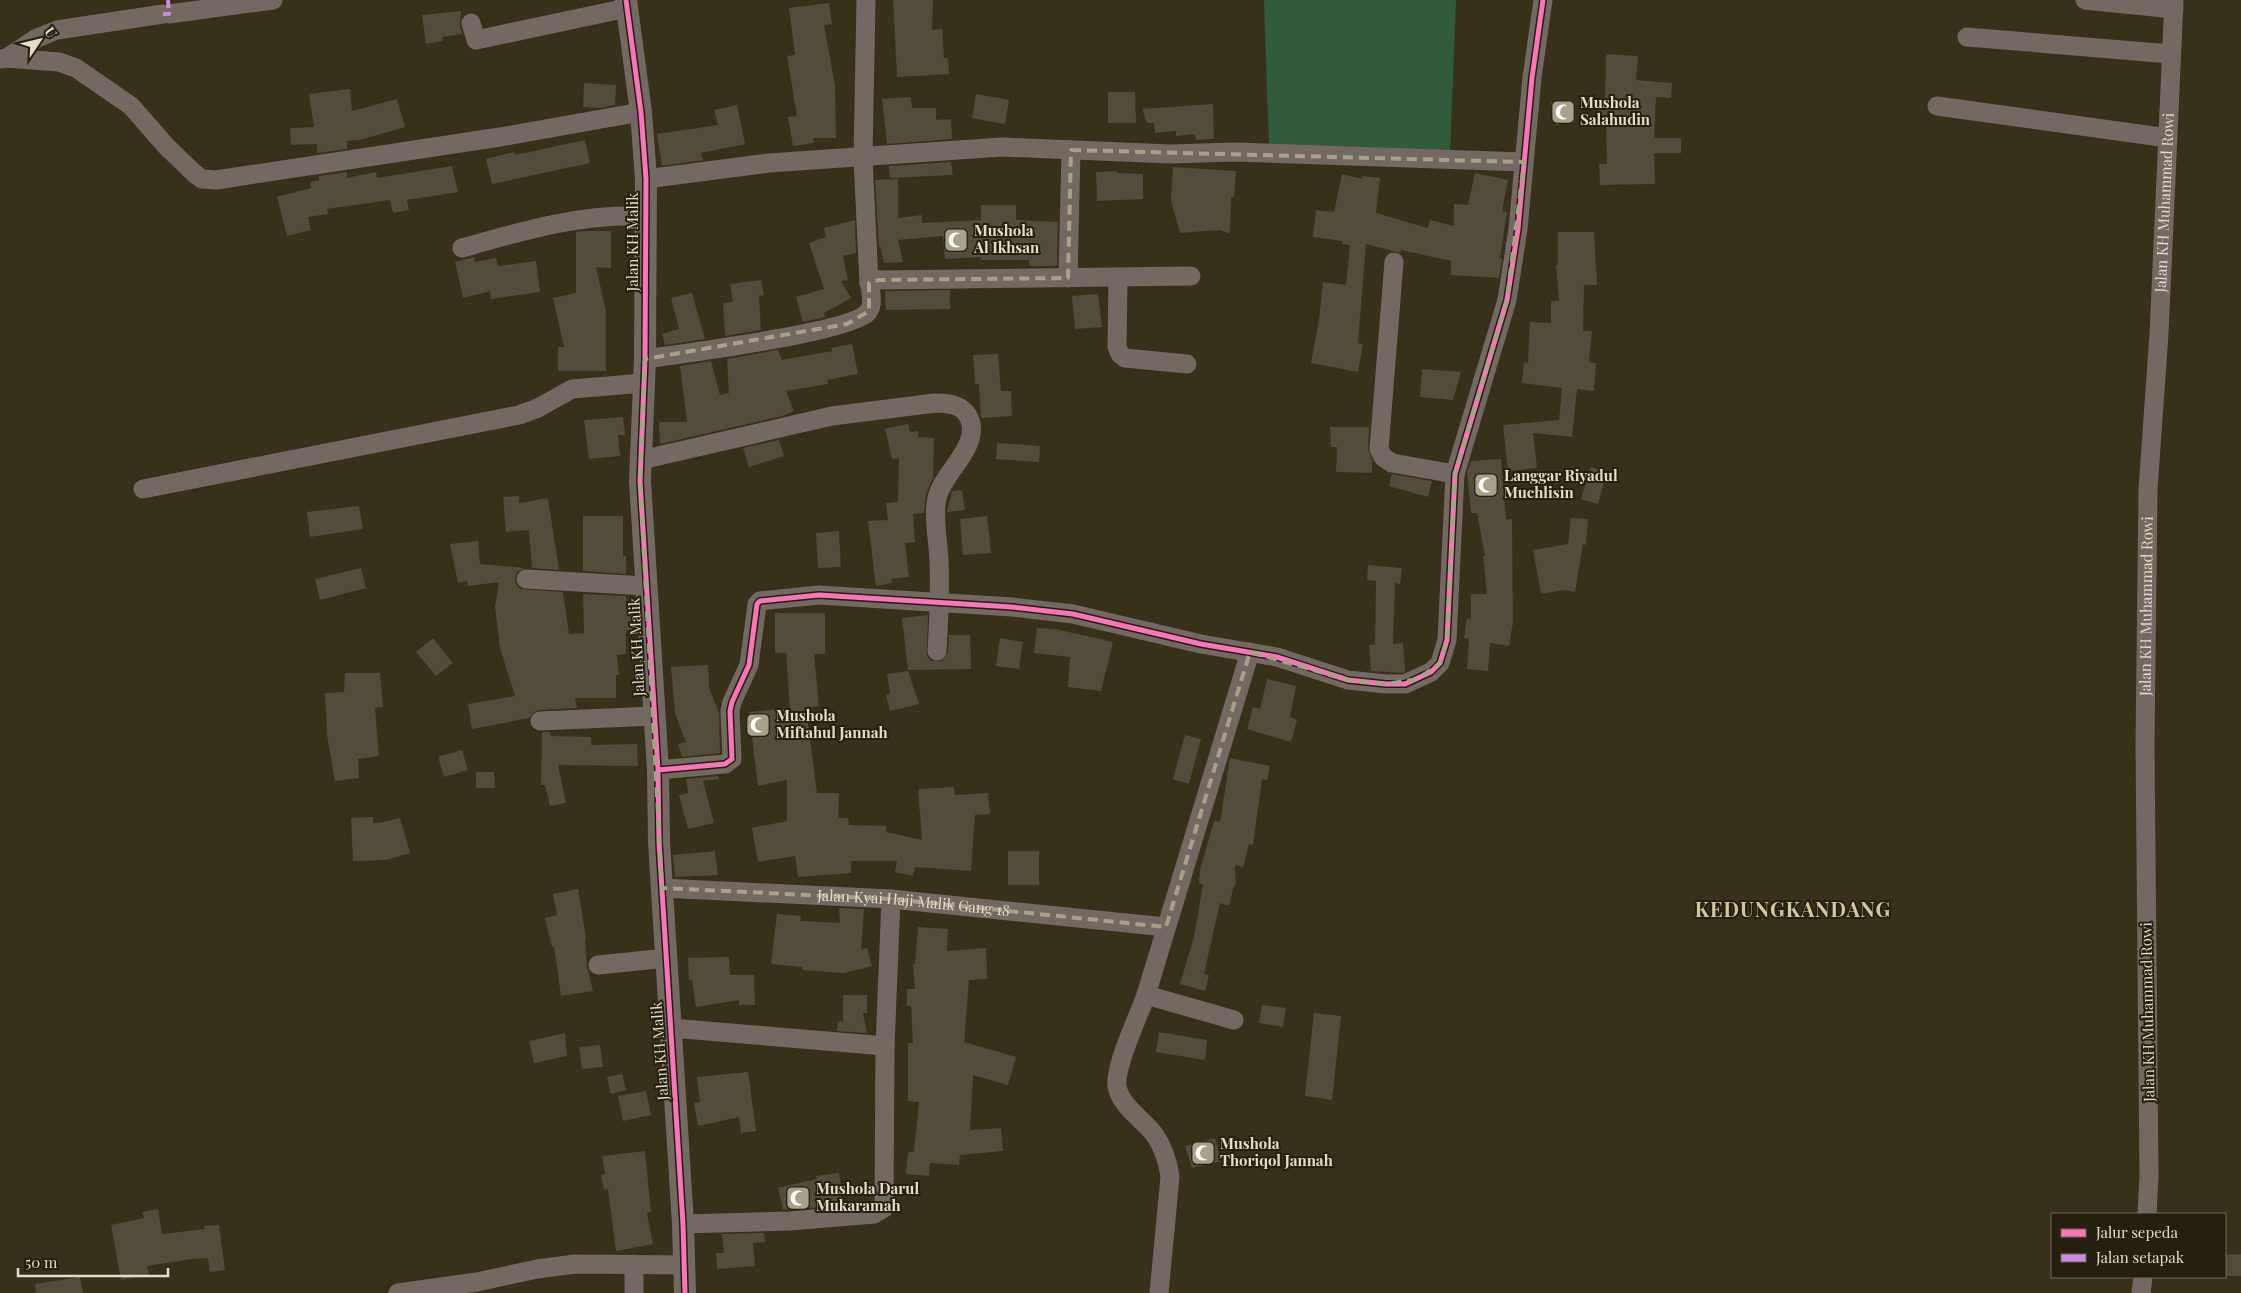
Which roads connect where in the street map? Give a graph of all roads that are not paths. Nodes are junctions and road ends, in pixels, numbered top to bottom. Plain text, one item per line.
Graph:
1 (273, 0) edge
2 (866, 0) edge
3 (1543, 0) edge
4 (2085, 0) edge
5 (626, 4) edge
6 (2174, 4) edge
7 (472, 23) dead end
8 (1967, 37) dead end
9 (2171, 54) junction
10 (4, 58) edge
11 (1938, 106) dead end
12 (641, 112) junction
13 (2168, 138) junction
14 (1071, 150) junction
15 (863, 158) junction
16 (1524, 162) junction
17 (646, 179) junction
18 (646, 216) junction
19 (462, 248) dead end
20 (1394, 262) dead end
21 (1191, 276) dead end
22 (1068, 278) junction
23 (1118, 278) junction
24 (869, 283) junction
25 (645, 359) junction
26 (1187, 364) dead end
27 (644, 383) junction
28 (641, 460) junction
29 (1455, 474) junction
30 (143, 489) dead end
31 (526, 579) dead end
32 (646, 586) junction
33 (941, 603) junction
34 (936, 651) dead end
35 (1250, 652) junction
36 (653, 716) junction
37 (540, 722) dead end
38 (658, 770) junction
39 (662, 888) junction
40 (892, 899) junction
41 (1166, 927) junction
42 (666, 958) junction
43 (598, 965) dead end
44 (1146, 995) junction
45 (1234, 1020) dead end
46 (671, 1028) junction
47 (885, 1046) junction
48 (2147, 1213) edge
49 (683, 1224) junction
50 (634, 1264) junction
51 (684, 1265) junction
52 (2142, 1278) edge
53 (398, 1293) edge
54 (634, 1293) edge
55 (685, 1293) edge
56 (1159, 1293) edge
57 (2141, 1293) edge

1 - 10 street
2 - 15 street
3 - 16 street
4 - 6 street
5 - 7 street
5 - 12 street, Jalan KH Malik
6 - 9 street, Jalan KH Muhammad Rowi
8 - 9 street
9 - 13 street, Jalan KH Muhammad Rowi
10 - 12 street
11 - 13 street
12 - 17 street, Jalan KH Malik
13 - 48 street, Jalan KH Muhammad Rowi
14 - 15 street
14 - 16 street
14 - 22 street
15 - 17 street
15 - 24 street
16 - 29 street
17 - 18 street, Jalan KH Malik
18 - 19 street
18 - 25 street, Jalan KH Malik
20 - 29 street
21 - 23 street
22 - 23 street
22 - 24 street
23 - 26 street
24 - 25 street
25 - 27 street, Jalan KH Malik
27 - 28 street, Jalan KH Malik
27 - 30 street
28 - 32 street, Jalan KH Malik
28 - 33 street
29 - 35 street
31 - 32 street
32 - 36 street, Jalan KH Malik
33 - 34 street
33 - 35 street
33 - 38 street
35 - 41 street
36 - 37 street
36 - 38 street, Jalan KH Malik
38 - 39 street, Jalan KH Malik
39 - 40 street, Jalan Kyai Haji Malik Gang 18
39 - 42 street, Jalan KH Malik
40 - 41 street, Jalan Kyai Haji Malik Gang 18
40 - 47 street
41 - 44 street
42 - 43 street
42 - 46 street, Jalan KH Malik
44 - 45 street
44 - 56 street
46 - 47 street
46 - 49 street, Jalan KH Malik
47 - 49 street
49 - 51 street, Jalan KH Malik
50 - 51 street
50 - 53 street
50 - 54 street
51 - 55 street, Jalan KH Malik
52 - 57 street

